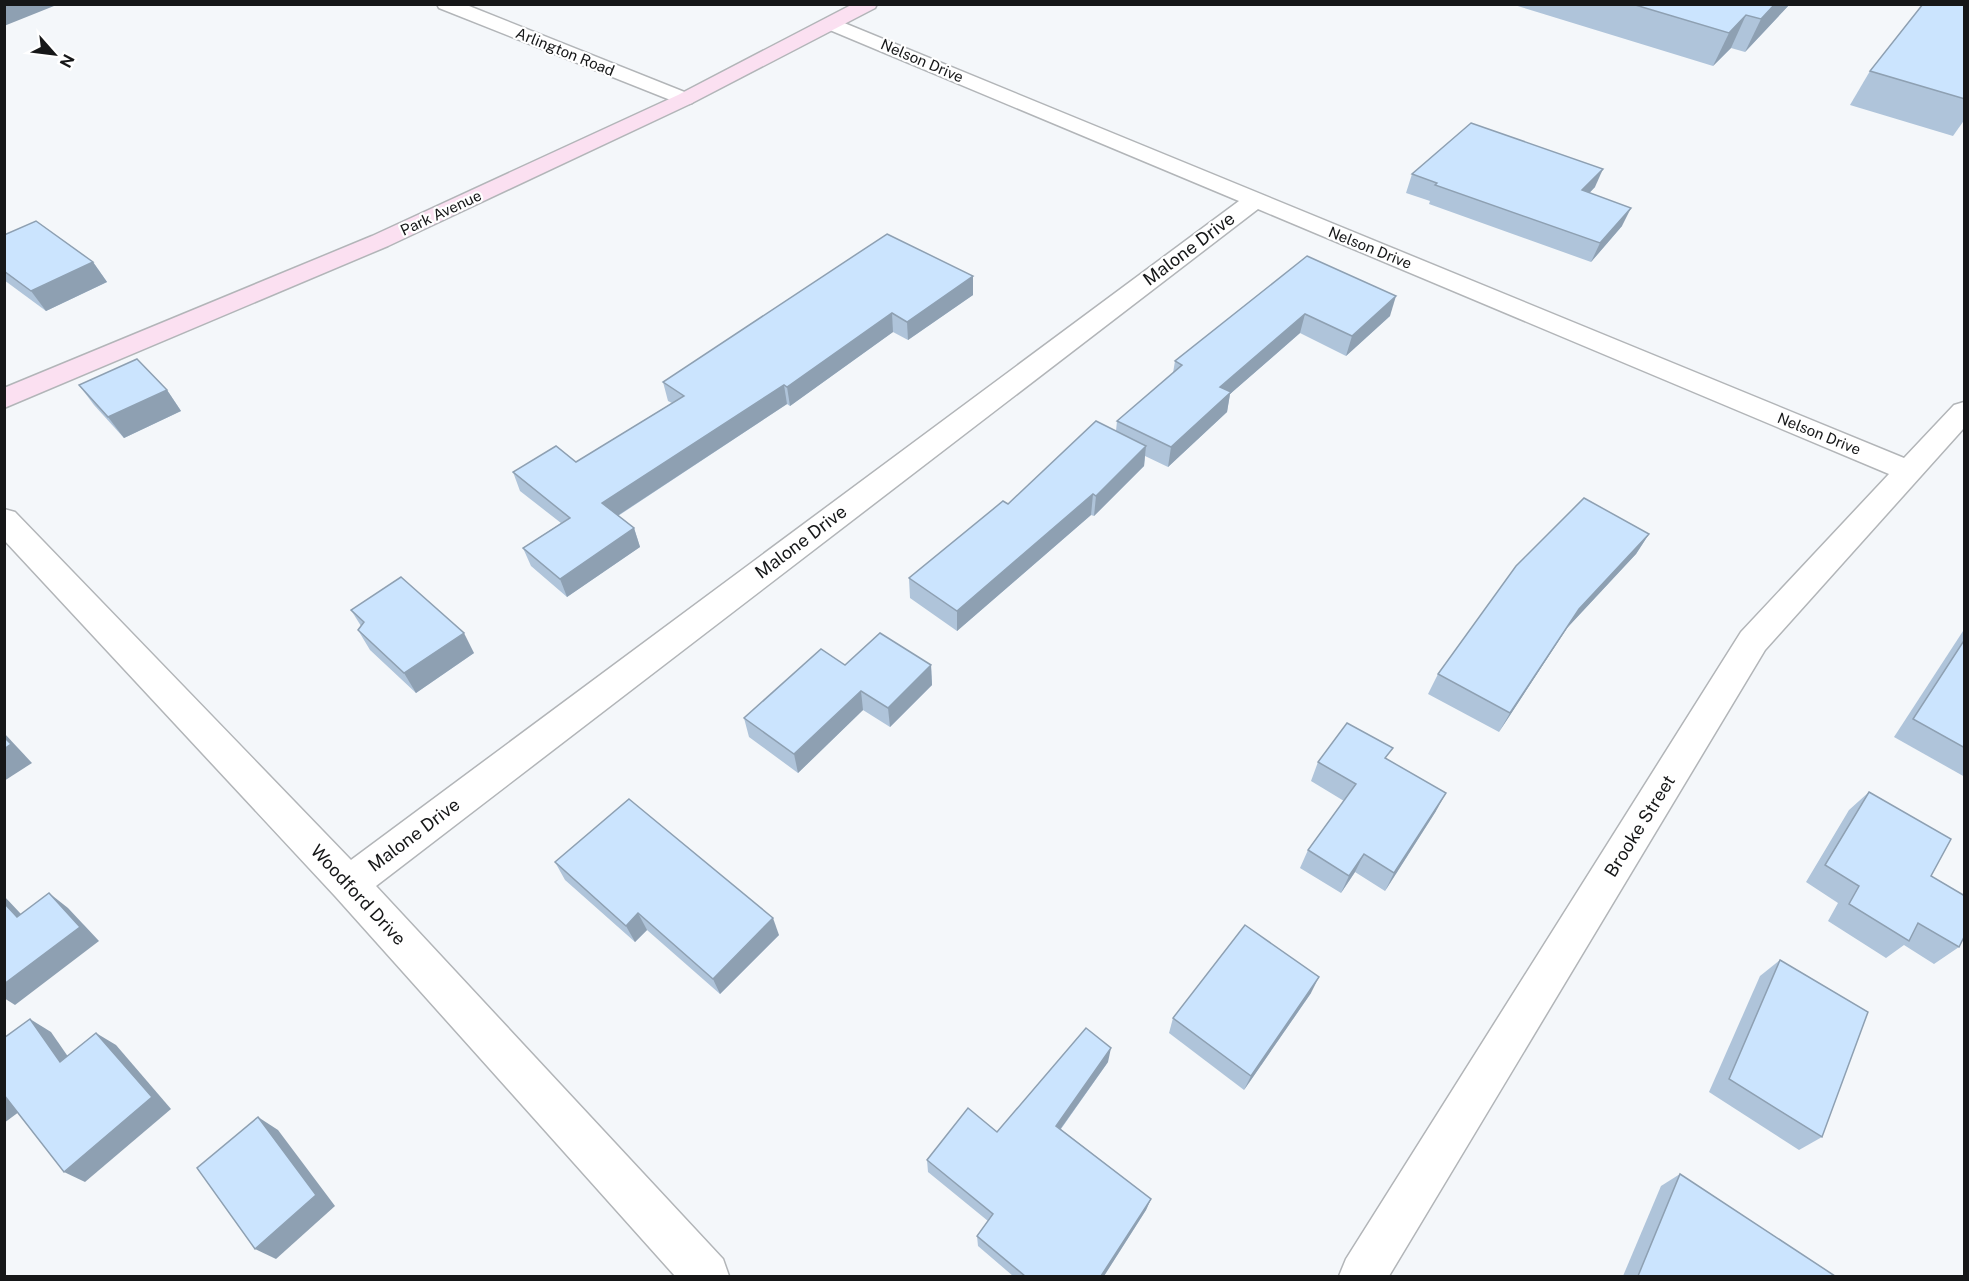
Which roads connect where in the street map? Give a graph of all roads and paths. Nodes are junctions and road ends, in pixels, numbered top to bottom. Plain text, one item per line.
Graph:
1 (446, 4) edge
2 (868, 4) edge
3 (832, 24) junction
4 (685, 99) junction
5 (1254, 201) junction
6 (4, 399) edge
7 (1965, 411) edge
8 (1909, 471) junction
9 (4, 520) edge
10 (349, 884) junction
11 (706, 1276) edge
12 (1363, 1276) edge

1 - 4 street, Arlington Road
2 - 3 street, Park Avenue
3 - 4 street, Park Avenue
3 - 5 street, Nelson Drive
4 - 6 street, Park Avenue
5 - 8 street, Nelson Drive
5 - 10 street, Malone Drive
7 - 8 street, Brooke Street
8 - 12 street, Brooke Street
9 - 10 street, Woodford Drive
10 - 11 street, Woodford Drive

